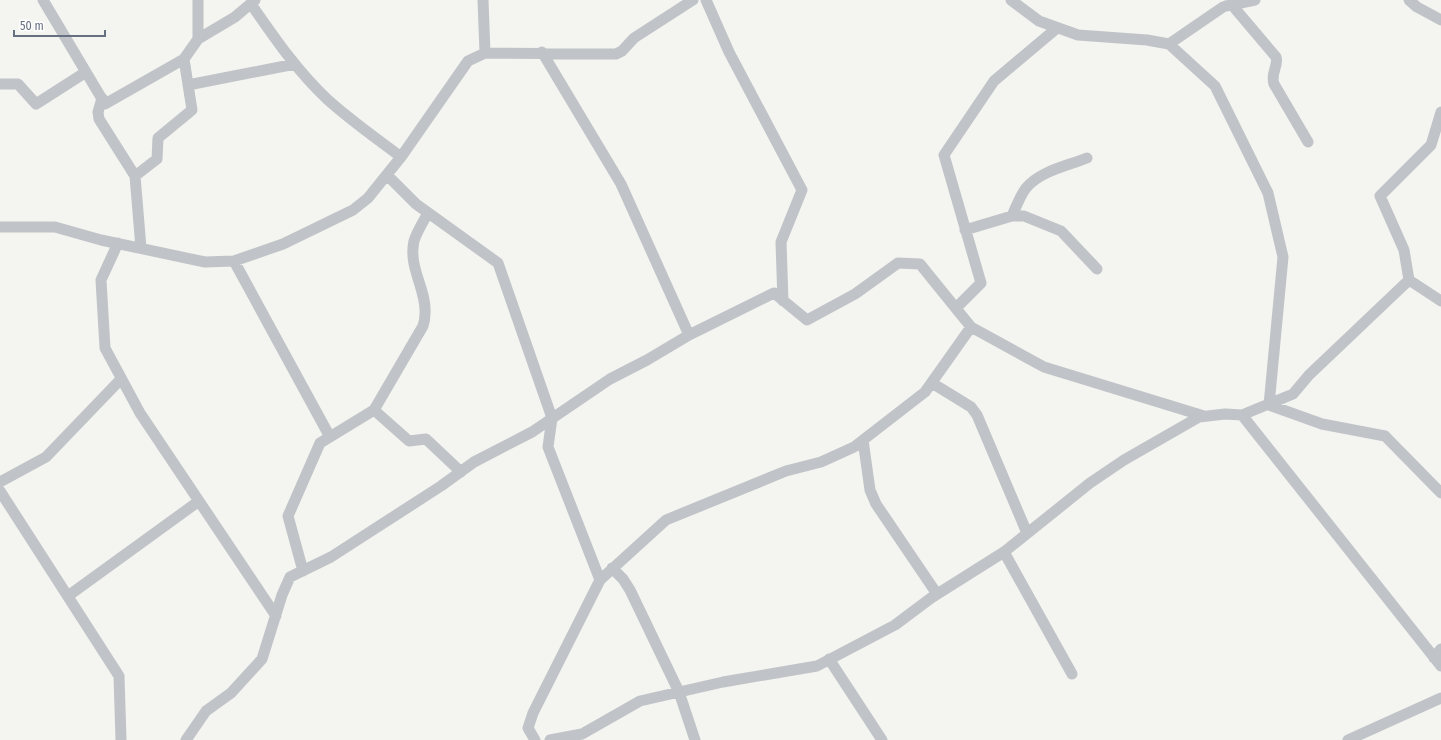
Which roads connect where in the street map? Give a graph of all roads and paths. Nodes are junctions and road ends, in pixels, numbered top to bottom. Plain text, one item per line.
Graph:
1 (43, 0) edge
2 (483, 0) edge
3 (693, 0) edge
4 (706, 0) edge
5 (1011, 0) edge
6 (1255, 0) edge
7 (1409, 0) edge
8 (199, 1) edge
9 (253, 2) edge
10 (1225, 4) edge
11 (1441, 20) edge
12 (1057, 28) junction
13 (198, 39) junction
14 (1169, 44) junction
15 (542, 52) junction
16 (485, 53) junction
17 (184, 59) junction
18 (294, 64) junction
19 (86, 72) junction
20 (0, 84) edge
21 (188, 85) junction
22 (102, 98) junction
23 (1441, 112) edge
24 (1308, 142) dead end
25 (401, 157) junction
26 (1087, 158) dead end
27 (387, 175) junction
28 (135, 176) junction
29 (428, 213) junction
30 (1012, 216) junction
31 (0, 227) edge
32 (966, 230) junction
33 (118, 243) junction
34 (141, 248) junction
35 (234, 261) junction
36 (1097, 269) dead end
37 (1409, 280) junction
38 (783, 301) junction
39 (1441, 301) edge
40 (956, 308) junction
41 (971, 327) junction
42 (689, 335) junction
43 (121, 379) junction
44 (932, 383) junction
45 (1269, 405) junction
46 (374, 410) junction
47 (1242, 415) junction
48 (1204, 416) junction
49 (552, 418) junction
50 (330, 437) junction
51 (863, 440) junction
52 (461, 472) junction
53 (0, 482) edge
54 (0, 491) edge
55 (1441, 493) edge
56 (199, 501) junction
57 (1027, 534) junction
58 (1004, 552) junction
59 (612, 568) junction
60 (303, 571) junction
61 (600, 580) junction
62 (937, 594) junction
63 (68, 596) junction
64 (276, 616) junction
65 (1439, 658) edge
66 (830, 659) junction
67 (1072, 674) dead end
68 (679, 692) junction
69 (1441, 698) edge
70 (583, 737) edge
71 (121, 740) edge
72 (186, 740) edge
73 (535, 740) edge
74 (550, 740) edge
75 (694, 740) edge
76 (882, 740) edge
77 (1348, 740) edge

1 - 19 street
2 - 16 street
3 - 15 street
4 - 38 street
5 - 12 street
6 - 10 street
7 - 11 street
8 - 13 street
9 - 13 street
9 - 18 street
10 - 14 street
10 - 24 street
12 - 14 street
12 - 32 street
13 - 17 street
14 - 45 street
15 - 16 street
15 - 42 street
16 - 25 street
17 - 21 street
17 - 22 street
18 - 21 street
18 - 25 street
19 - 20 street
19 - 22 street
21 - 28 street
22 - 28 street
23 - 37 street
25 - 27 street
26 - 30 street
27 - 29 street
27 - 35 street
28 - 34 street
29 - 46 street
29 - 49 street
30 - 32 street
30 - 36 street
31 - 33 street
32 - 40 street
33 - 34 street
33 - 43 street
34 - 35 street
35 - 50 street
37 - 39 street
37 - 45 street
38 - 40 street
38 - 42 street
40 - 41 street
41 - 44 street
41 - 48 street
42 - 49 street
43 - 53 street
43 - 56 street
44 - 51 street
44 - 57 street
45 - 47 street
45 - 55 street
46 - 50 street
46 - 52 street
47 - 48 street
47 - 65 street
48 - 57 street
49 - 52 street
49 - 61 street
50 - 60 street
51 - 59 street
51 - 62 street
52 - 60 street
54 - 63 street
56 - 63 street
56 - 64 street
57 - 58 street
58 - 62 street
58 - 67 street
59 - 61 street
59 - 68 street
60 - 64 street
61 - 73 street
62 - 66 street
63 - 71 street
64 - 72 street
66 - 68 street
66 - 76 street
68 - 70 street
68 - 75 street
69 - 77 street
70 - 74 street

